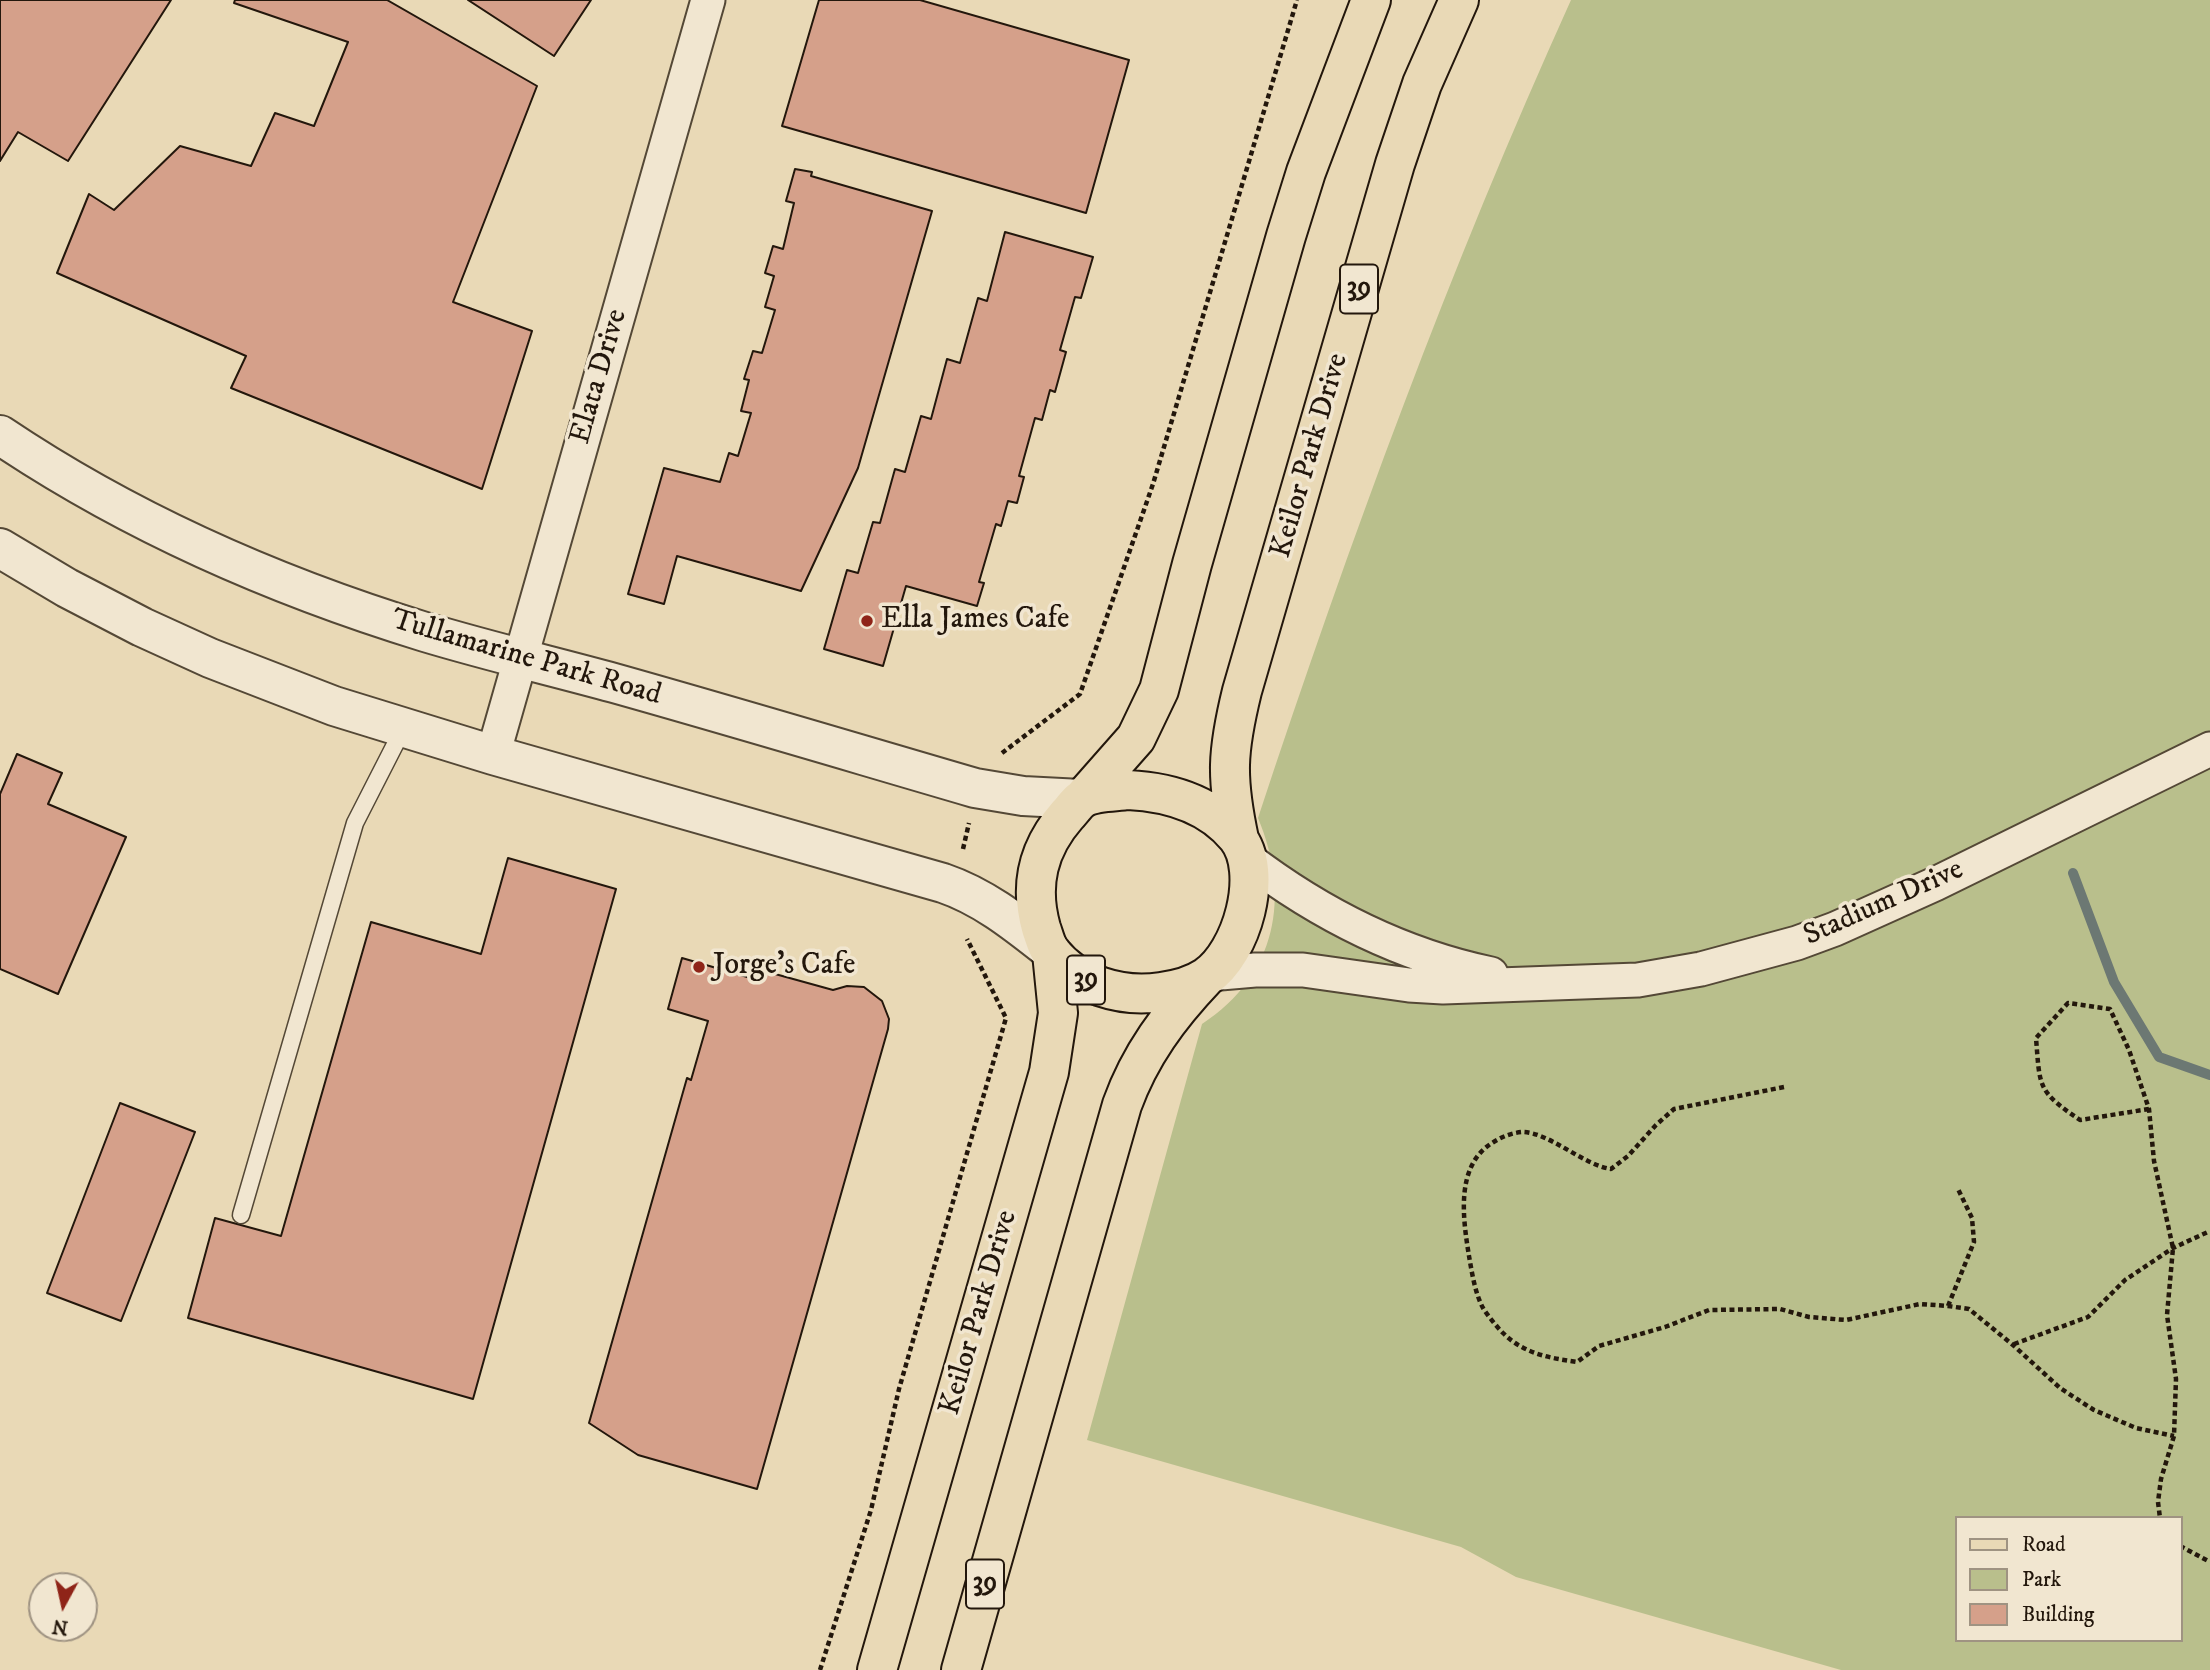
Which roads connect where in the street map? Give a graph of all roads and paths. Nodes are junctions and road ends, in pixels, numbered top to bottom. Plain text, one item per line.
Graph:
1 (708, 0) edge
2 (1297, 0) edge
3 (1371, 0) edge
4 (1459, 0) edge
5 (0, 435) edge
6 (0, 548) edge
7 (520, 659) junction
8 (404, 727) junction
9 (2210, 749) edge
10 (493, 755) junction
11 (975, 788) junction
12 (1083, 798) junction
13 (1242, 848) junction
14 (955, 887) junction
15 (1050, 951) junction
16 (1207, 976) junction
17 (1535, 982) junction
18 (1784, 1087) dead end
19 (2149, 1109) junction
20 (1958, 1189) dead end
21 (241, 1215) dead end
22 (2210, 1231) edge
23 (2173, 1248) junction
24 (1948, 1306) junction
25 (2013, 1345) junction
26 (2174, 1436) junction
27 (2160, 1516) edge
28 (2182, 1547) edge
29 (2210, 1562) edge
30 (820, 1670) edge
31 (877, 1670) edge
32 (961, 1670) edge

1 - 7 street, Elata Drive
2 - 11 path
3 - 12 main road, 39
4 - 13 main road, Keilor Park Drive / 39
5 - 7 street, Tullamarine Park Road
6 - 8 street
7 - 10 street, Elata Drive
7 - 11 street, Tullamarine Park Road
8 - 10 street
8 - 21 lane
9 - 17 street, Stadium Drive
10 - 14 street
11 - 12 street, Tullamarine Park Road
11 - 14 path
12 - 13 main road
12 - 15 main road, 39
13 - 16 main road, 39
13 - 17 street
14 - 15 street
14 - 30 path
15 - 16 main road, 39
15 - 31 main road, Keilor Park Drive / 39
16 - 17 street
16 - 32 main road, 39
18 - 24 path
19 - 19 path
19 - 23 path
20 - 24 path
22 - 23 path
23 - 25 path
23 - 26 path
24 - 25 path
25 - 26 path
26 - 27 path
28 - 29 path

